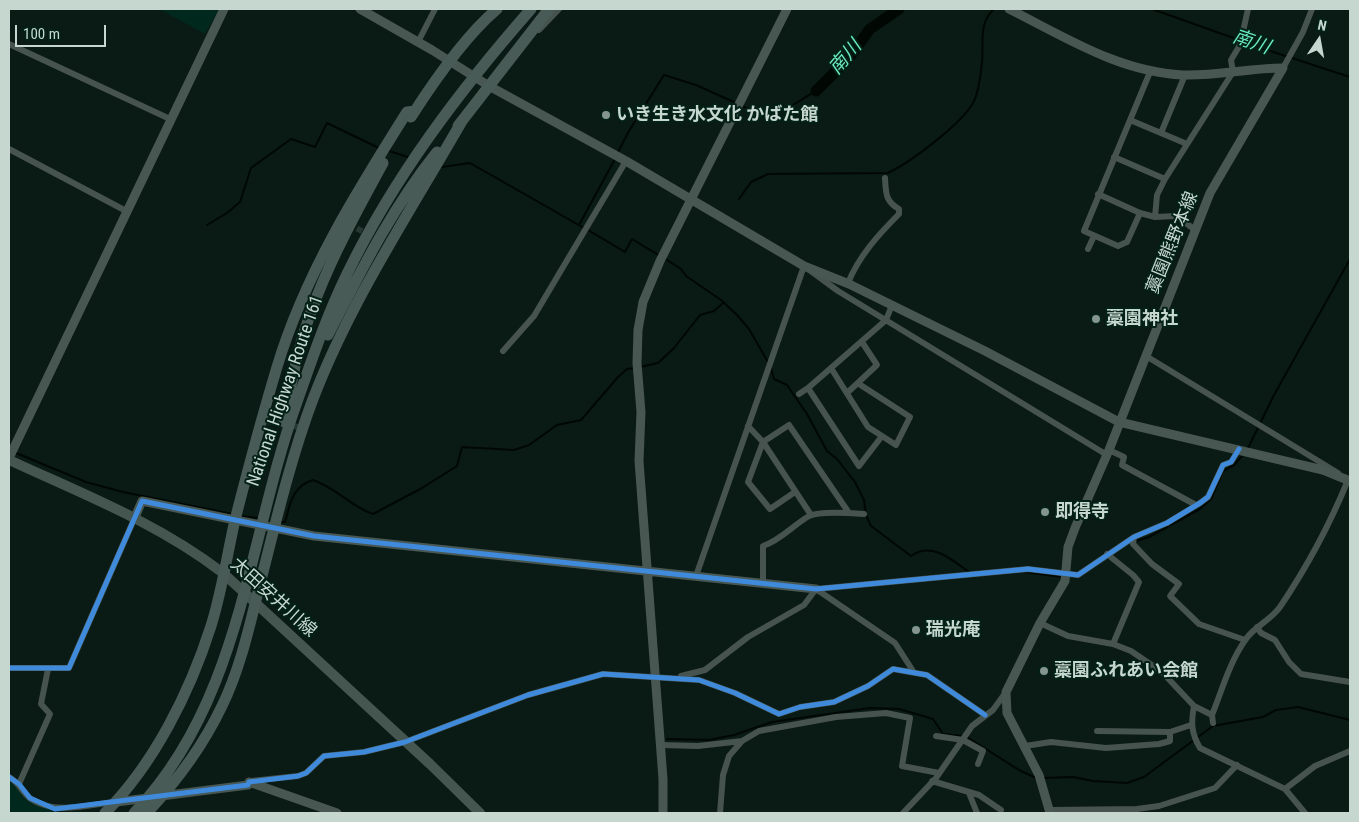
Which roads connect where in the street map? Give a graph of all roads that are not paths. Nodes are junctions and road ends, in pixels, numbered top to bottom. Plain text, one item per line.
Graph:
1 (224, 9) edge
2 (360, 9) edge
3 (435, 9) edge
4 (492, 9) edge
5 (497, 9) edge
6 (531, 9) edge
7 (549, 9) edge
8 (559, 9) edge
9 (787, 9) edge
10 (1009, 9) edge
11 (1248, 9) edge
12 (1312, 9) edge
13 (485, 19) junction
14 (528, 34) junction
15 (418, 42) junction
16 (9, 44) edge
17 (450, 62) junction
18 (1285, 64) junction
19 (1150, 72) junction
20 (1232, 72) junction
21 (1185, 75) junction
22 (488, 86) junction
23 (170, 119) junction
24 (1130, 120) junction
25 (1161, 133) junction
26 (1187, 144) junction
27 (9, 149) edge
28 (386, 151) junction
29 (619, 157) junction
30 (1114, 157) junction
31 (432, 164) junction
32 (886, 178) dead end
33 (1165, 179) junction
34 (1098, 194) junction
35 (690, 201) junction
36 (128, 212) junction
37 (1140, 213) junction
38 (1155, 216) junction
39 (1194, 229) junction
40 (1094, 236) junction
41 (1088, 249) dead end
42 (804, 266) junction
43 (848, 284) junction
44 (892, 305) junction
45 (886, 320) junction
46 (862, 342) junction
47 (502, 351) dead end
48 (1146, 356) junction
49 (831, 368) junction
50 (306, 378) junction
51 (859, 384) junction
52 (808, 388) junction
53 (847, 393) junction
54 (799, 394) dead end
55 (1119, 422) junction
56 (748, 426) junction
57 (882, 436) junction
58 (763, 442) junction
59 (1239, 449) junction
60 (1108, 452) junction
61 (10, 455) edge
62 (276, 465) junction
63 (1349, 480) edge
64 (795, 492) junction
65 (1196, 506) junction
66 (850, 512) junction
67 (864, 514) dead end
68 (810, 515) junction
69 (135, 517) junction
70 (236, 520) junction
71 (274, 528) junction
72 (1133, 541) junction
73 (1109, 556) junction
74 (646, 571) junction
75 (223, 573) junction
76 (696, 576) junction
77 (1066, 576) junction
78 (763, 583) junction
79 (816, 589) junction
80 (255, 603) junction
81 (1040, 623) junction
82 (1256, 627) junction
83 (1245, 640) junction
84 (1113, 644) junction
85 (9, 668) edge
86 (48, 669) junction
87 (913, 671) junction
88 (655, 677) junction
89 (674, 677) junction
90 (1350, 682) edge
91 (1006, 692) junction
92 (1194, 706) junction
93 (780, 715) junction
94 (985, 715) junction
95 (1212, 715) junction
96 (1213, 723) dead end
97 (784, 725) junction
98 (1191, 725) junction
99 (1097, 731) dead end
100 (1170, 732) junction
101 (1123, 733) junction
102 (936, 736) dead end
103 (964, 740) junction
104 (742, 741) junction
105 (405, 742) junction
106 (661, 745) junction
107 (1123, 745) junction
108 (1025, 746) junction
109 (1350, 751) edge
110 (978, 764) dead end
111 (1237, 765) junction
112 (939, 773) junction
113 (9, 777) edge
114 (932, 781) junction
115 (249, 782) junction
116 (19, 784) junction
117 (1285, 789) junction
118 (161, 790) junction
119 (969, 793) junction
120 (116, 802) junction
121 (1001, 810) dead end
122 (1132, 811) edge
123 (1050, 812) edge
124 (105, 813) edge
125 (134, 813) edge
126 (147, 813) edge
127 (337, 813) edge
128 (480, 813) edge
129 (663, 813) edge
130 (720, 813) edge
131 (903, 813) edge
132 (977, 813) edge
133 (1305, 813) edge

1 - 23 street
2 - 15 street
3 - 15 street
4 - 13 street
5 - 13 highway
6 - 50 highway, National Highway Route 161
7 - 14 highway
8 - 14 street
9 - 35 street
10 - 19 street
11 - 20 street
12 - 18 street
13 - 17 highway
14 - 22 highway
15 - 17 street
16 - 23 street
17 - 22 street
17 - 28 highway
18 - 20 street
18 - 39 street, 藁園熊野本線
19 - 21 street
19 - 24 street
20 - 21 street
20 - 26 street
21 - 25 street
22 - 29 street
22 - 31 highway
23 - 36 street
24 - 25 street
24 - 30 street
25 - 26 street
26 - 33 street
27 - 36 street
28 - 62 highway
28 - 70 highway
29 - 35 street
29 - 47 street
30 - 33 street
30 - 34 street
31 - 50 highway
31 - 71 highway
32 - 43 street
33 - 38 street
34 - 37 street
34 - 40 street
35 - 42 street
35 - 74 street
36 - 61 street
37 - 38 street
37 - 40 street
38 - 39 street
39 - 48 street, 藁園熊野本線
40 - 41 street
42 - 43 street
42 - 45 street
42 - 56 street
43 - 44 street
44 - 45 street
44 - 55 street
45 - 46 street
45 - 60 street
46 - 49 street
46 - 51 street
48 - 55 street, 藁園熊野本線
48 - 63 street
49 - 52 street
49 - 53 street
50 - 62 highway, National Highway Route 161
51 - 53 street
51 - 57 street
52 - 54 street
52 - 57 street
53 - 57 street
55 - 59 street
55 - 60 street, 藁園熊野本線
56 - 58 street
56 - 76 street
58 - 64 street
58 - 64 street
58 - 66 street
59 - 63 street
59 - 65 street
60 - 65 street
60 - 77 street, 藁園熊野本線
61 - 69 main road, 太田安井川線
62 - 118 highway, National Highway Route 161
63 - 82 street
64 - 68 street
65 - 72 street
66 - 67 street
66 - 68 street
68 - 78 street
69 - 70 street
69 - 75 main road, 太田安井川線
69 - 86 street
70 - 71 street
70 - 75 highway
71 - 74 street
71 - 80 highway
72 - 73 street
72 - 83 street
73 - 77 street
73 - 84 street
74 - 76 street
74 - 88 street
75 - 80 main road, 太田安井川線
75 - 120 highway
76 - 78 street
77 - 79 street
77 - 81 street, 藁園熊野本線
78 - 79 street
79 - 87 street
79 - 89 street
80 - 105 main road, 太田安井川線
80 - 118 highway
81 - 84 street
81 - 91 street, 藁園熊野本線
82 - 83 street
82 - 90 street
83 - 95 street
84 - 92 street
85 - 86 street
86 - 116 street
87 - 93 street
87 - 94 street
88 - 89 street
88 - 105 street
88 - 106 street
89 - 93 street
91 - 94 street
91 - 108 street
92 - 95 street
92 - 98 street
93 - 97 street
94 - 103 street
95 - 96 street
97 - 104 street
97 - 112 street
98 - 100 street
98 - 111 street
99 - 101 street
100 - 101 street
100 - 107 street
101 - 107 street
102 - 103 street
103 - 110 street
103 - 112 street
104 - 106 street
104 - 130 street
105 - 115 street
105 - 128 main road, 太田安井川線
106 - 129 street
107 - 108 street
108 - 123 street
109 - 117 street
111 - 117 street
111 - 122 street
112 - 114 street
113 - 116 street
114 - 119 street
114 - 131 street
115 - 118 street
115 - 127 street
116 - 120 street
117 - 133 street
118 - 120 street
118 - 125 highway, National Highway Route 161
118 - 126 highway
119 - 121 street
119 - 132 street
120 - 124 highway
122 - 123 street

